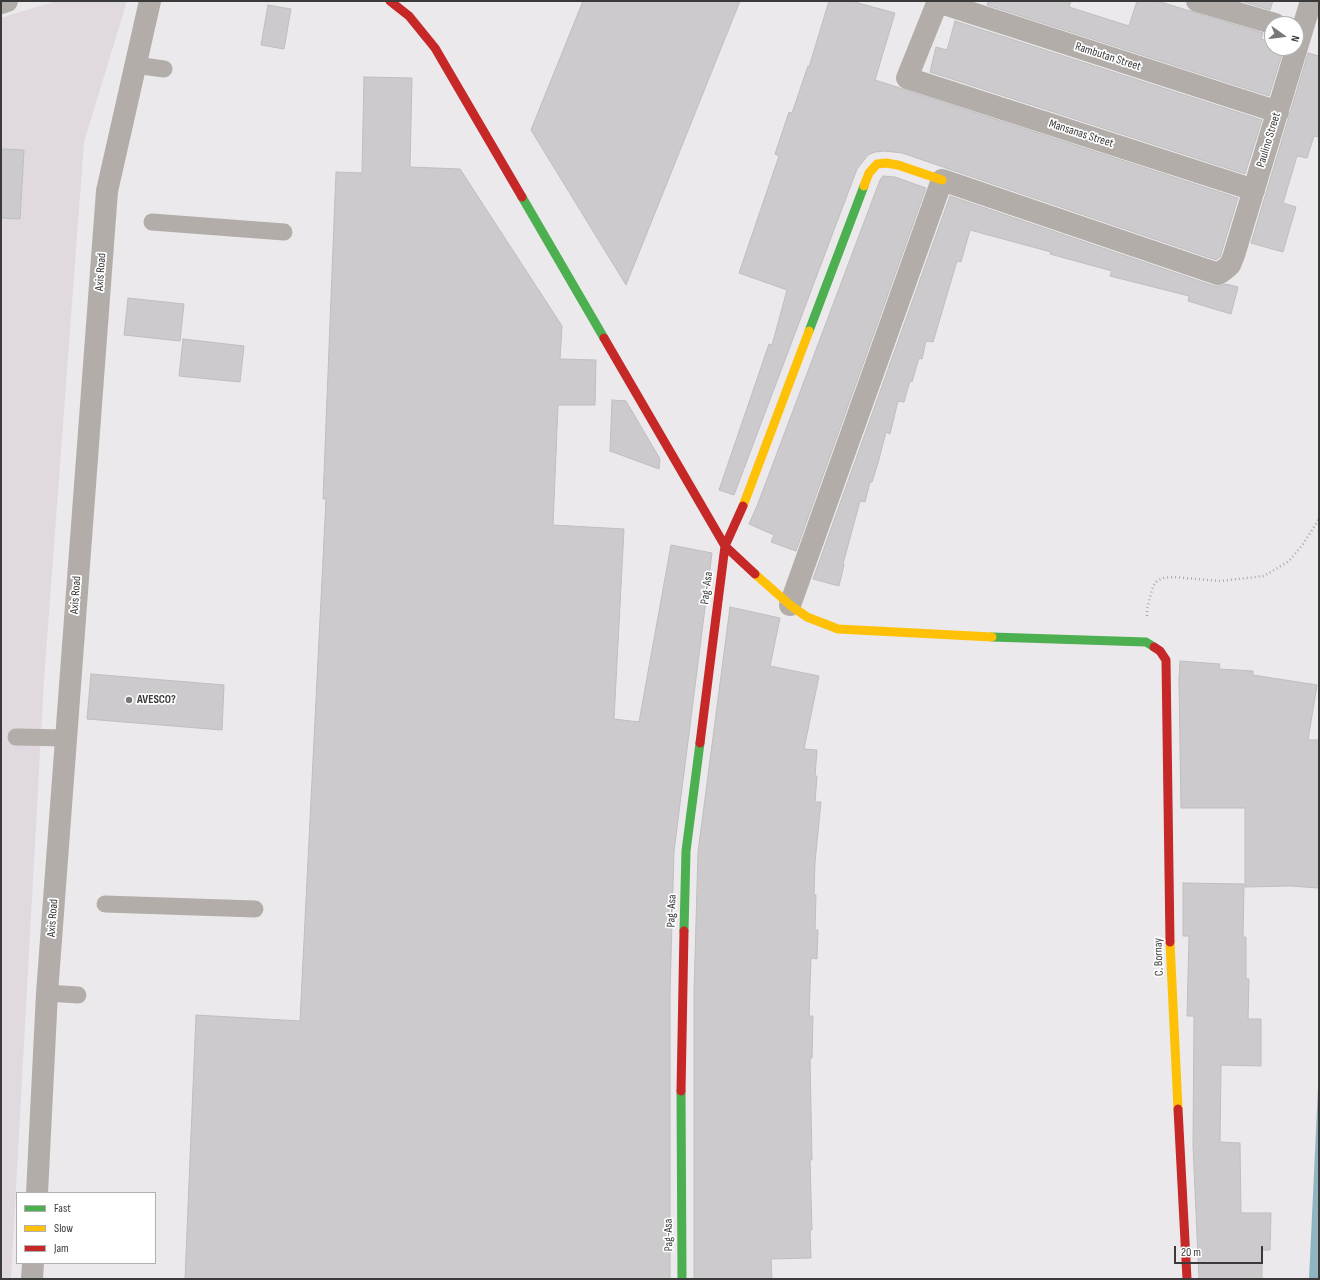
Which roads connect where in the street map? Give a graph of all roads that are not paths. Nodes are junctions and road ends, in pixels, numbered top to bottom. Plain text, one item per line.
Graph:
1 (7, 1) edge
2 (150, 1) edge
3 (390, 1) edge
4 (938, 1) edge
5 (1197, 1) edge
6 (1311, 1) edge
7 (1, 3) edge
8 (1304, 18) edge
9 (1264, 21) edge
10 (1293, 56) edge
11 (135, 65) junction
12 (164, 69) dead end
13 (1278, 112) junction
14 (942, 180) junction
15 (1254, 190) junction
16 (152, 222) dead end
17 (284, 232) dead end
18 (725, 546) junction
19 (790, 605) junction
20 (16, 737) dead end
21 (66, 738) junction
22 (105, 904) dead end
23 (255, 909) dead end
24 (47, 993) junction
25 (78, 995) dead end
26 (37, 1192) edge
27 (33, 1264) edge
28 (32, 1279) edge
29 (682, 1279) edge
30 (1187, 1279) edge

1 - 7 street
2 - 11 street, Axis Road
3 - 18 street
4 - 13 street, Rambutan Street
4 - 15 street, Mansanas Street
5 - 9 street
6 - 8 street, Paulino Street
10 - 13 street, Paulino Street
11 - 12 lane
11 - 21 street, Axis Road
13 - 15 street, Paulino Street
14 - 15 street, Paulino Street
14 - 18 street, Pag-Asa
14 - 19 street
16 - 17 lane
18 - 19 street
18 - 29 street, Pag-Asa
19 - 30 street, C. Bornay
20 - 21 lane
21 - 24 street, Axis Road
22 - 23 lane
24 - 25 lane
24 - 26 street, Axis Road
27 - 28 street

